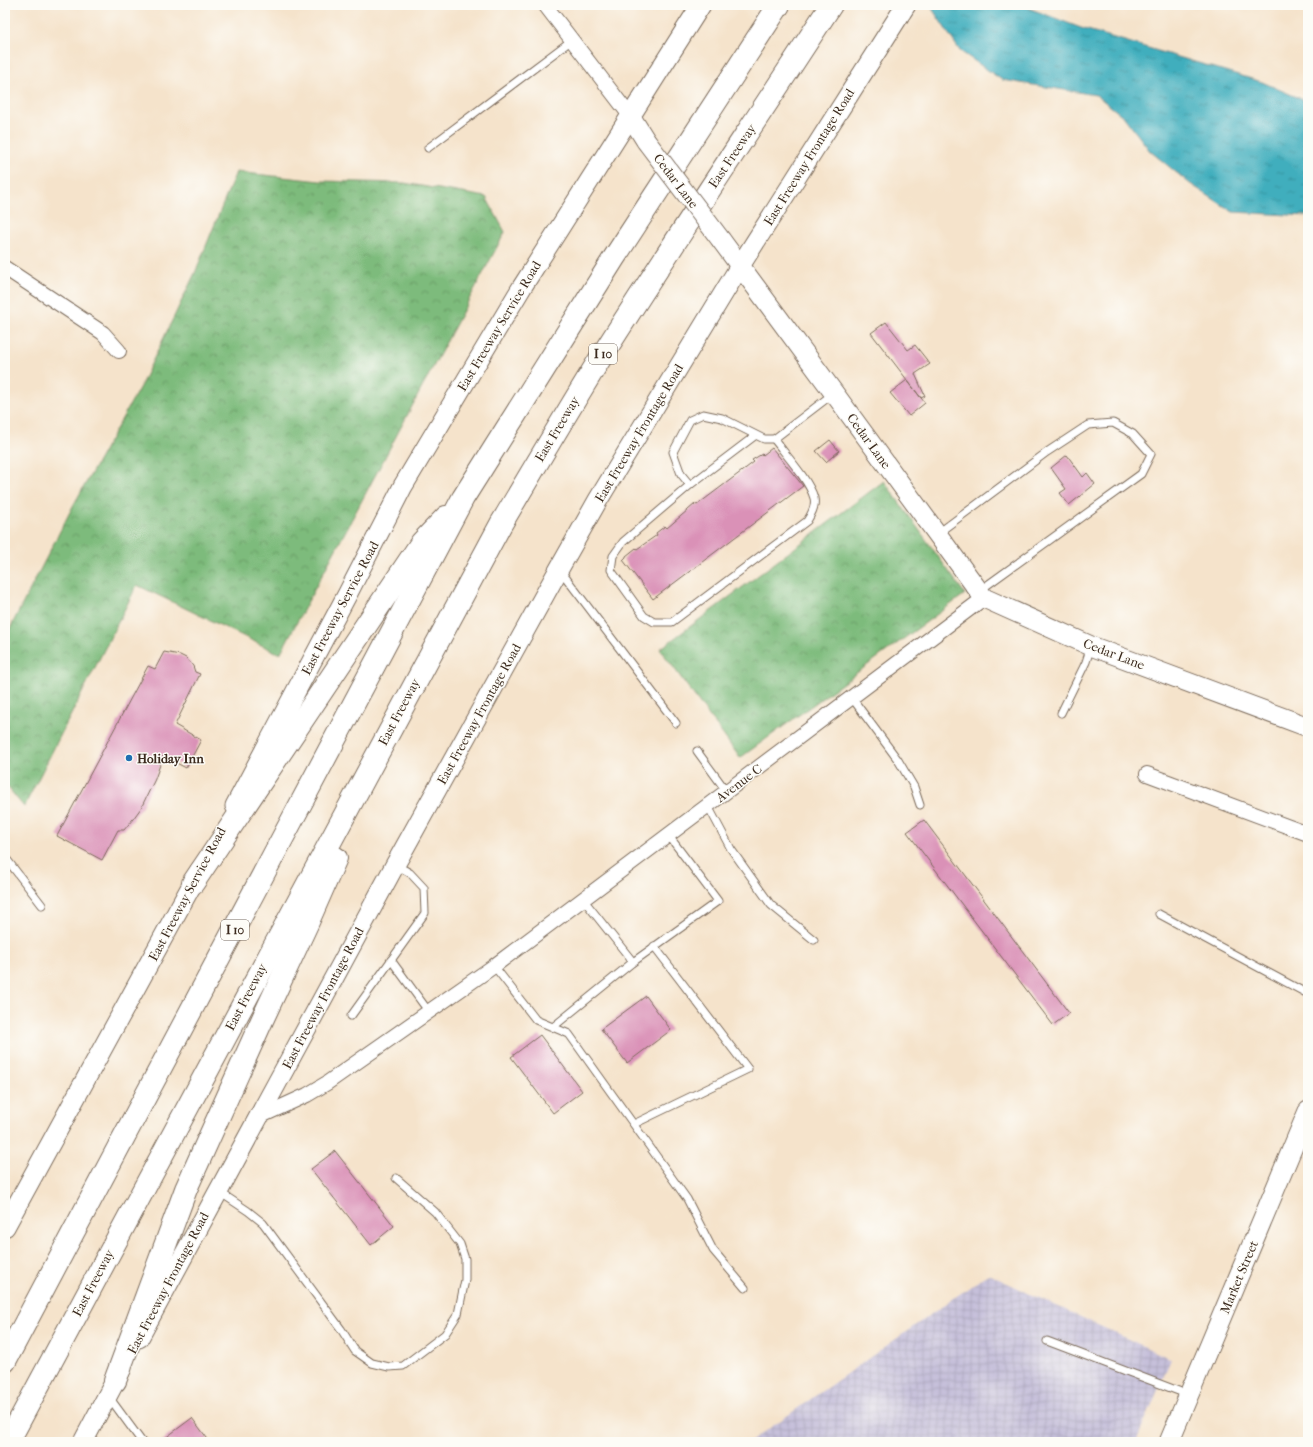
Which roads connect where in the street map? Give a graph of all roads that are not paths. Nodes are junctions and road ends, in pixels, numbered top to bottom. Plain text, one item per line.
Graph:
1 (546, 5) edge
2 (701, 5) edge
3 (779, 5) edge
4 (831, 5) edge
5 (906, 6) edge
6 (572, 40) junction
7 (631, 117) junction
8 (428, 148) dead end
9 (740, 266) junction
10 (5, 268) edge
11 (119, 351) dead end
12 (834, 393) junction
13 (756, 435) junction
14 (774, 439) junction
15 (690, 485) junction
16 (464, 498) junction
17 (936, 534) junction
18 (559, 568) junction
19 (982, 595) junction
20 (1091, 646) junction
21 (852, 698) junction
22 (1061, 713) dead end
23 (398, 715) junction
24 (676, 724) dead end
25 (1308, 727) edge
26 (697, 751) dead end
27 (1147, 774) dead end
28 (727, 792) junction
29 (920, 805) dead end
30 (708, 806) junction
31 (1308, 834) edge
32 (669, 836) junction
33 (5, 858) edge
34 (396, 865) junction
35 (193, 883) junction
36 (583, 899) junction
37 (42, 905) dead end
38 (1159, 914) dead end
39 (814, 940) dead end
40 (654, 946) junction
41 (391, 960) junction
42 (633, 962) junction
43 (494, 966) junction
44 (1308, 994) edge
45 (429, 1012) junction
46 (351, 1016) dead end
47 (553, 1027) junction
48 (1308, 1111) edge
49 (259, 1117) junction
50 (634, 1124) junction
51 (396, 1178) dead end
52 (218, 1191) junction
53 (5, 1226) edge
54 (745, 1288) dead end
55 (1047, 1341) dead end
56 (5, 1362) edge
57 (112, 1388) junction
58 (1189, 1395) junction
59 (8, 1442) edge
60 (83, 1442) edge
61 (142, 1442) edge
62 (1169, 1442) edge

1 - 6 street, Cedar Lane
2 - 7 main road, East Freeway Service Road
3 - 16 highway, I 10
4 - 23 highway, East Freeway / I 10
5 - 9 main road, East Freeway Frontage Road
6 - 7 street, Cedar Lane
6 - 8 lane
7 - 9 main road, Cedar Lane, bridge
7 - 35 main road, East Freeway Service Road
9 - 12 main road, Cedar Lane
9 - 18 main road, East Freeway Frontage Road
10 - 11 street
12 - 14 lane
12 - 17 main road, Cedar Lane
13 - 14 lane
13 - 15 lane
13 - 15 lane
14 - 15 lane
16 - 35 highway
16 - 56 highway, I 10
17 - 19 main road, Cedar Lane
17 - 19 lane
18 - 24 lane
18 - 34 main road, East Freeway Frontage Road
19 - 20 main road, Cedar Lane
19 - 21 street, Avenue C
20 - 22 lane
20 - 25 main road, Cedar Lane
21 - 28 street, Avenue C
21 - 29 lane
23 - 57 highway
23 - 59 highway, East Freeway / I 10
26 - 28 lane
27 - 31 street
28 - 30 street, Avenue C
30 - 32 street, Avenue C
30 - 39 lane
32 - 36 street, Avenue C
32 - 40 lane
33 - 37 lane
34 - 41 lane
34 - 49 main road, East Freeway Frontage Road
35 - 53 main road, East Freeway Service Road
36 - 42 lane
36 - 43 street, Avenue C
38 - 44 lane
40 - 42 lane
40 - 50 lane
41 - 45 lane
41 - 46 lane
42 - 47 lane
43 - 45 street, Avenue C
43 - 47 lane
45 - 49 street, Avenue C
47 - 50 lane
48 - 58 main road, Market Street
49 - 52 main road, East Freeway Frontage Road
50 - 54 lane
51 - 52 lane
52 - 57 main road, East Freeway Frontage Road
55 - 58 lane
57 - 60 main road, East Freeway Frontage Road
57 - 61 lane
58 - 62 main road, Market Street

